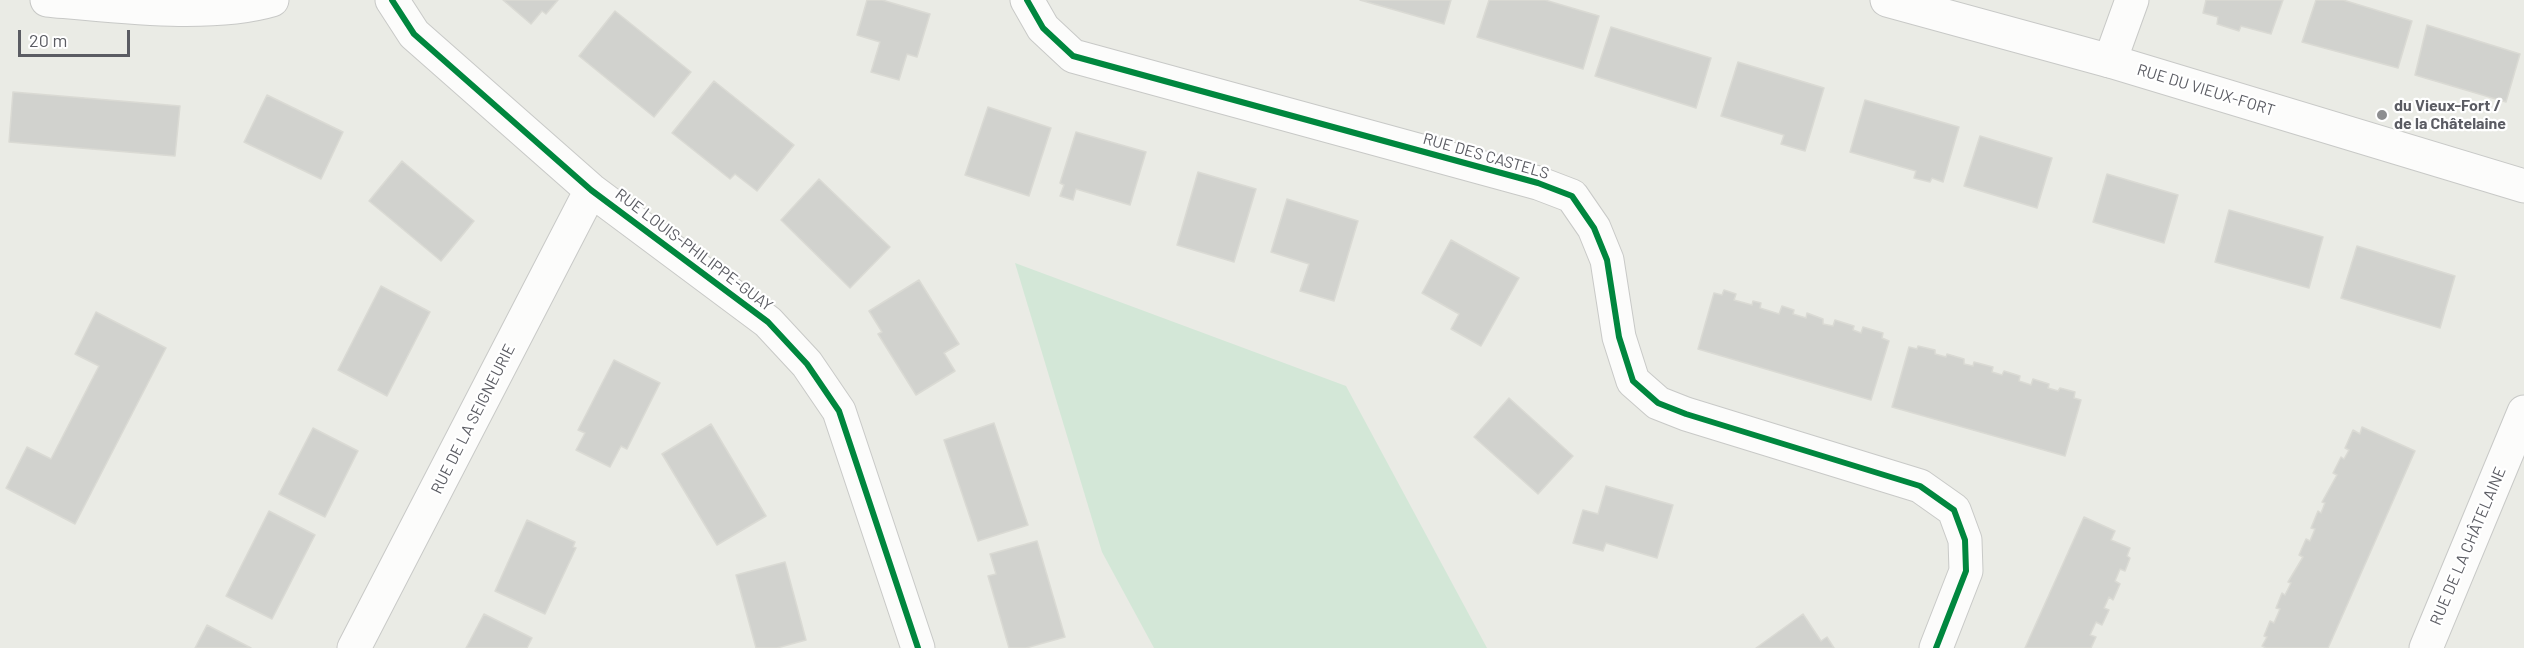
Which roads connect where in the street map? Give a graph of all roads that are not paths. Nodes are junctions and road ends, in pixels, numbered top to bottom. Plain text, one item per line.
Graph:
1 (47, 0) edge
2 (272, 0) edge
3 (392, 0) edge
4 (1027, 0) edge
5 (1887, 0) edge
6 (2132, 0) edge
7 (2110, 61) junction
8 (2524, 186) edge
9 (591, 190) junction
10 (2524, 412) edge
11 (354, 648) edge
12 (918, 648) edge
13 (1936, 648) edge
14 (2426, 648) edge

1 - 2 street
3 - 9 street, RUE LOUIS-PHILIPPE-GUAY
4 - 13 street, RUE DES CASTELS
5 - 7 street, RUE DU VIEUX-FORT
6 - 7 street
7 - 8 street, RUE DU VIEUX-FORT
9 - 11 street, RUE DE LA SEIGNEURIE
9 - 12 street, RUE LOUIS-PHILIPPE-GUAY
10 - 14 street, RUE DE LA CHÂTELAINE

